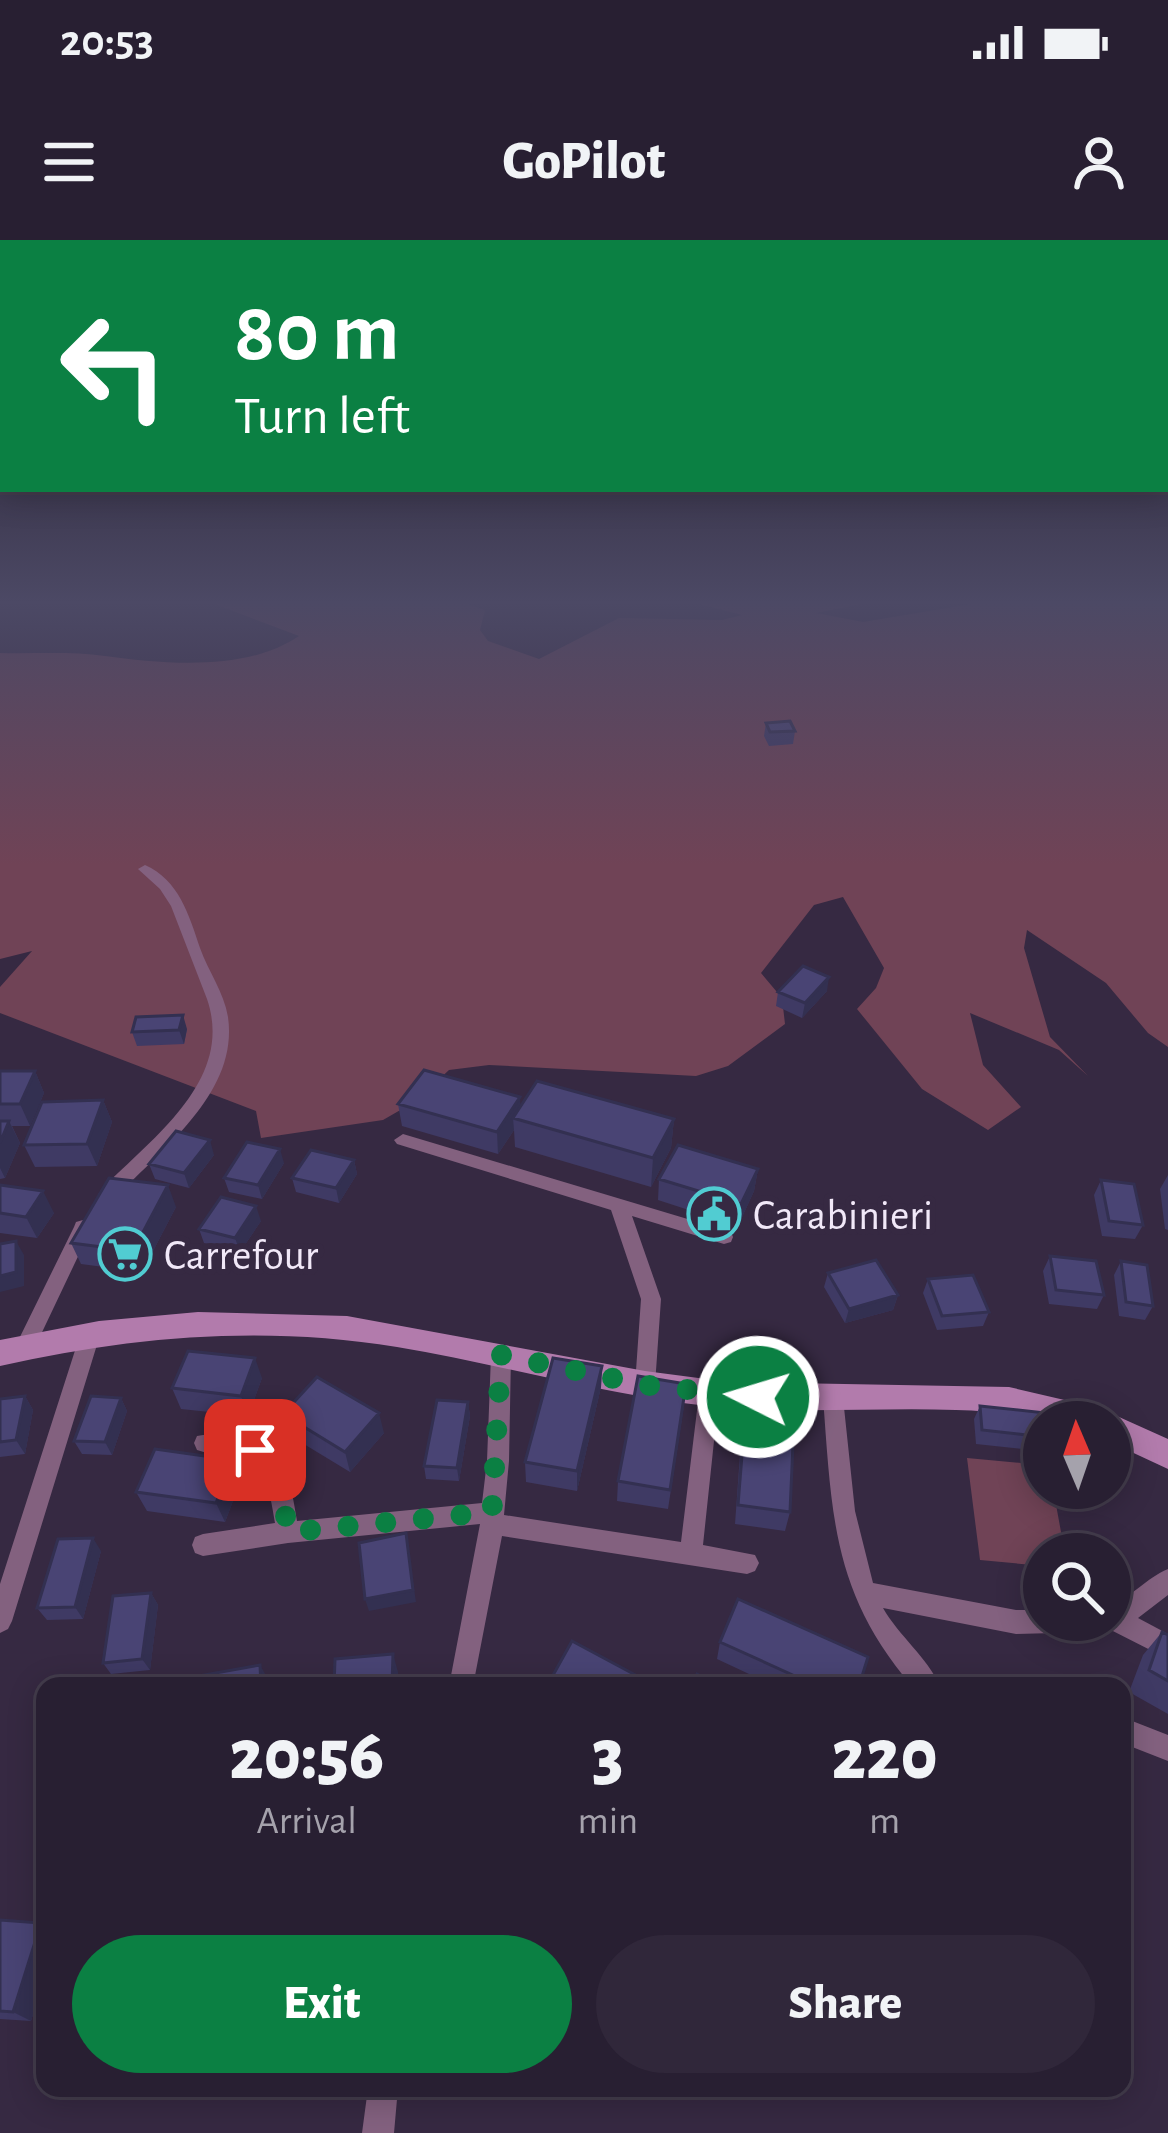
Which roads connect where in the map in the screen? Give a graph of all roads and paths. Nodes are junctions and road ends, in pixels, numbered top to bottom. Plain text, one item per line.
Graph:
1 (145, 869) dead end
2 (403, 1140) dead end
3 (618, 1203) junction
4 (724, 1238) dead end
5 (90, 1335) junction
6 (12, 1350) edge
7 (501, 1355) junction
8 (645, 1385) junction
9 (709, 1394) junction
10 (833, 1398) junction
11 (1023, 1403) edge
12 (1131, 1436) edge
13 (205, 1443) dead end
14 (1168, 1455) edge
15 (492, 1518) junction
16 (289, 1532) junction
17 (203, 1545) dead end
18 (691, 1554) junction
19 (746, 1563) dead end
20 (1168, 1580) edge
21 (865, 1593) junction
22 (1131, 1609) edge
23 (0, 1621) edge
24 (1023, 1622) edge
25 (1131, 1630) edge
26 (1168, 1647) edge
27 (463, 1677) edge
28 (921, 1677) edge
29 (1131, 1734) edge
30 (1168, 1748) edge
31 (382, 2097) edge
32 (378, 2133) edge

1 - 6 street
2 - 3 street
3 - 4 street
3 - 8 street
5 - 6 main road
5 - 7 main road
5 - 23 street
7 - 8 main road
7 - 15 street
8 - 9 main road
9 - 10 main road
9 - 18 street
10 - 11 main road
10 - 21 street
12 - 14 main road
13 - 16 street
15 - 16 street
15 - 18 street
15 - 27 street
16 - 17 street
18 - 19 street
20 - 22 street
21 - 24 street
21 - 28 street
25 - 26 street
29 - 30 street
31 - 32 street

